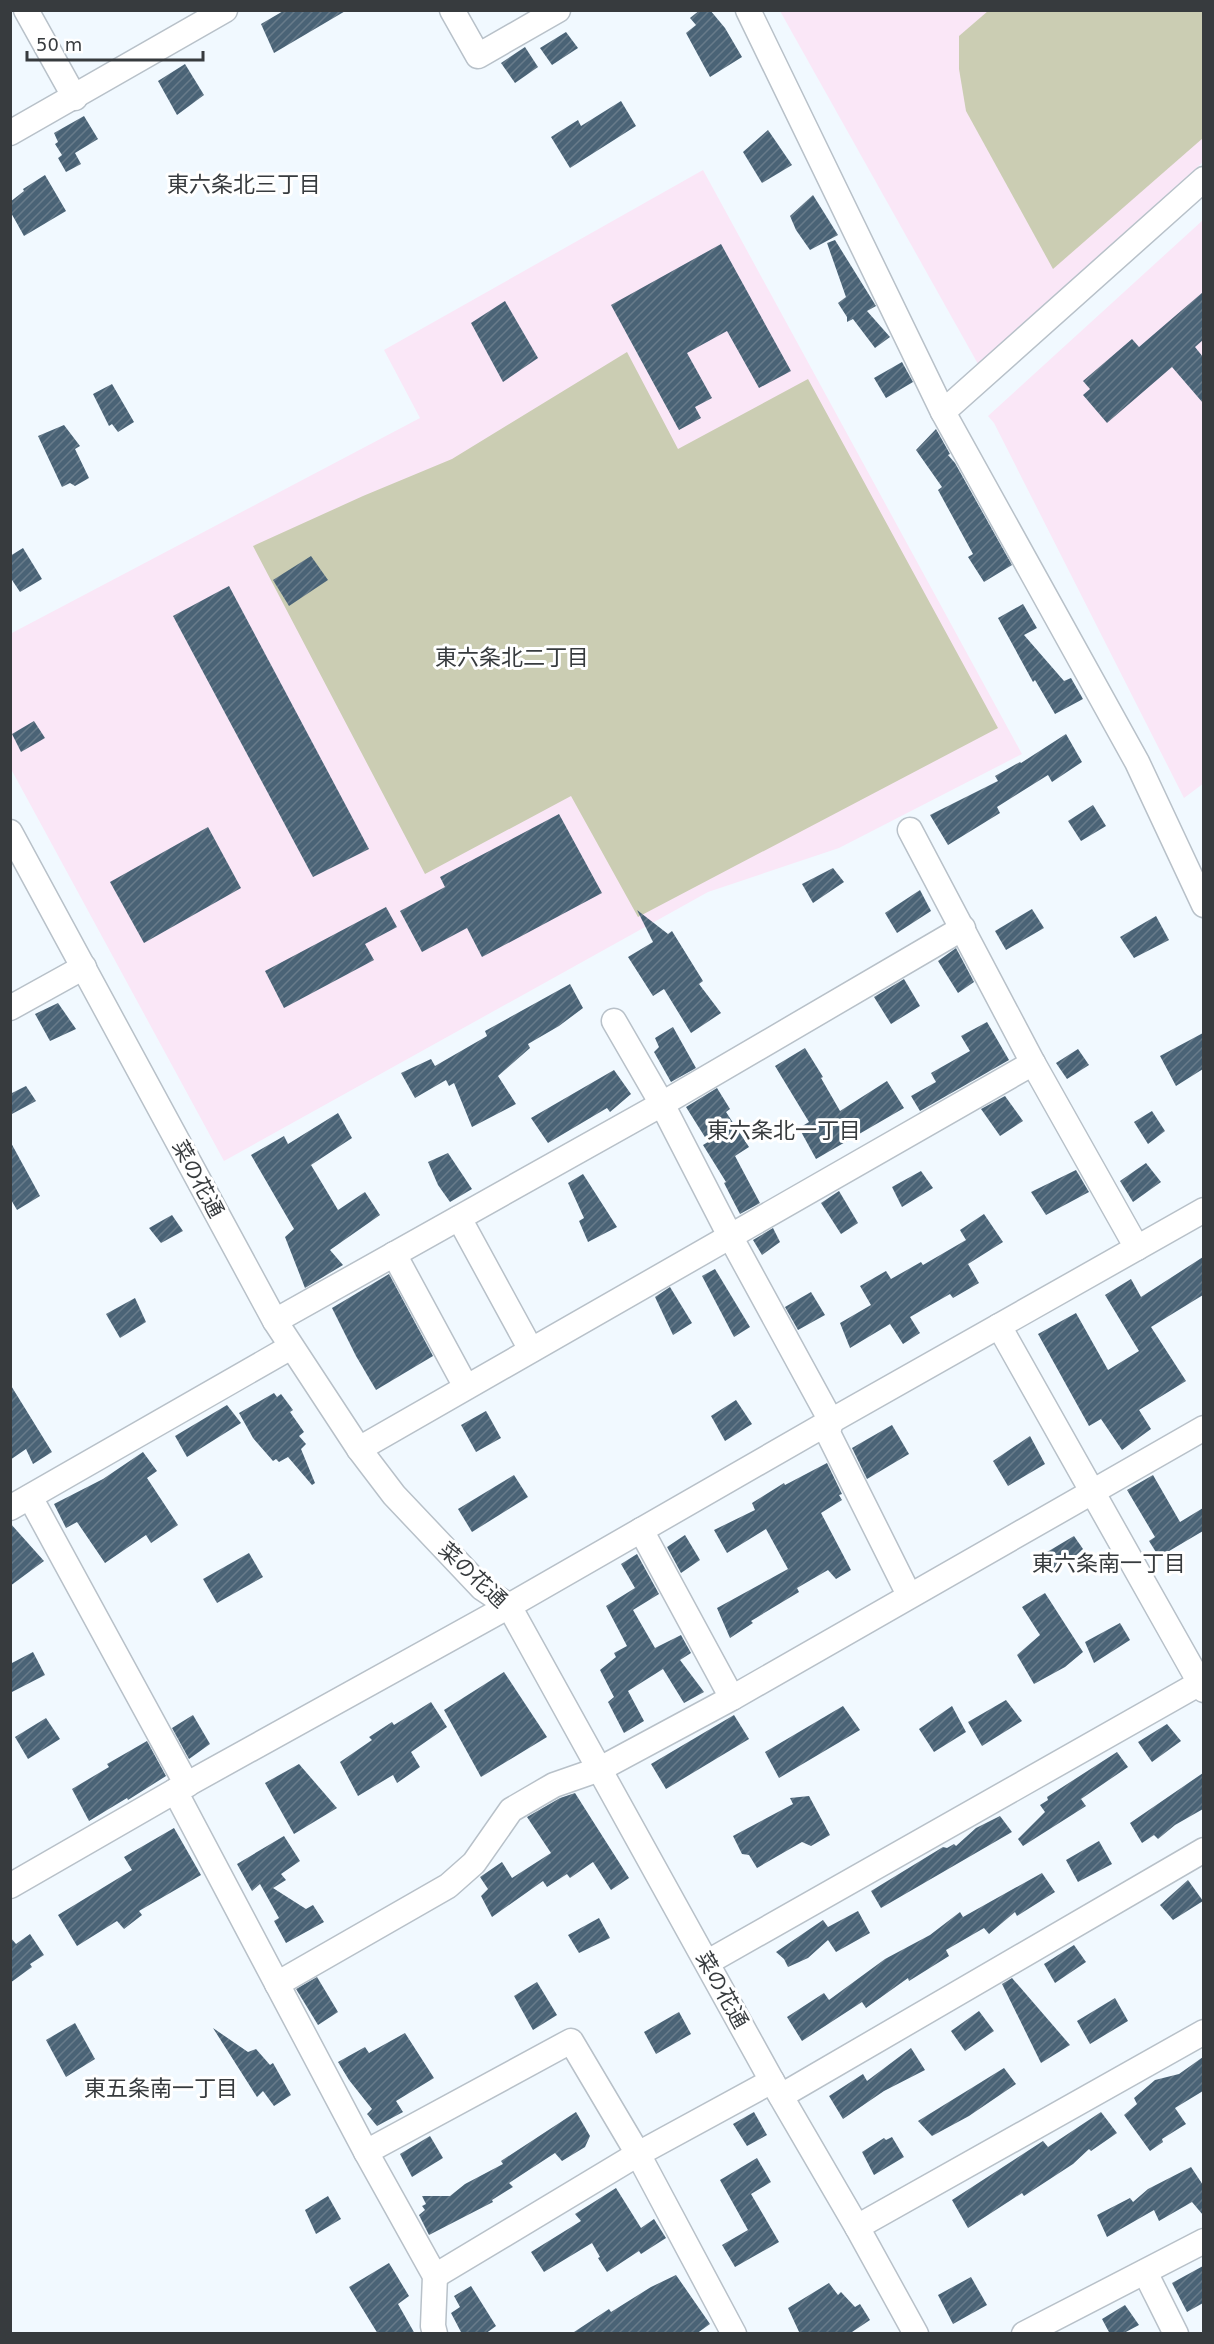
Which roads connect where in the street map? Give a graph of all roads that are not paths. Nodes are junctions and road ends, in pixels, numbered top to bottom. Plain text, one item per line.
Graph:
1 (26, 10) edge
2 (225, 10) edge
3 (452, 10) edge
4 (558, 10) edge
5 (748, 10) edge
6 (75, 98) junction
7 (10, 133) edge
8 (1203, 178) edge
9 (943, 412) junction
10 (910, 830) dead end
11 (10, 832) edge
12 (1203, 905) edge
13 (963, 928) junction
14 (84, 967) junction
15 (10, 1008) edge
16 (614, 1021) dead end
17 (1034, 1063) junction
18 (662, 1104) junction
19 (1203, 1210) edge
20 (459, 1218) junction
21 (730, 1236) junction
22 (1137, 1248) junction
23 (394, 1254) junction
24 (275, 1321) junction
25 (999, 1326) junction
26 (291, 1347) junction
27 (531, 1350) junction
28 (466, 1388) junction
29 (831, 1420) junction
30 (1203, 1428) edge
31 (359, 1449) junction
32 (1092, 1491) junction
33 (20, 1502) edge
34 (640, 1530) junction
35 (909, 1595) junction
36 (509, 1606) junction
37 (1202, 1687) edge
38 (732, 1698) junction
39 (600, 1769) junction
40 (181, 1788) junction
41 (1203, 1850) edge
42 (10, 1886) edge
43 (708, 1962) junction
44 (277, 1984) junction
45 (1203, 2031) edge
46 (776, 2089) junction
47 (366, 2152) junction
48 (638, 2154) junction
49 (857, 2227) junction
50 (1203, 2241) edge
51 (1145, 2272) junction
52 (435, 2276) junction
53 (435, 2334) edge
54 (734, 2334) edge
55 (916, 2334) edge
56 (1024, 2334) edge
57 (1176, 2334) edge

1 - 6 street
2 - 6 street
3 - 4 street
5 - 9 street
6 - 7 street
8 - 9 street
9 - 12 street
10 - 13 street
11 - 14 street, 菜の花通
13 - 17 street
13 - 18 street
14 - 15 street
14 - 24 street, 菜の花通
16 - 18 street
17 - 21 street
17 - 22 street
18 - 20 street
18 - 21 street
19 - 22 street
20 - 23 street
20 - 27 street
21 - 27 street
21 - 29 street
22 - 25 street
23 - 24 street
23 - 28 street
24 - 26 street, 菜の花通
25 - 29 street
25 - 32 street
26 - 31 street, 菜の花通
26 - 33 street
27 - 28 street
28 - 31 street
29 - 34 street
29 - 35 street
30 - 32 street
31 - 36 street, 菜の花通
32 - 35 street
32 - 37 street
33 - 40 street
34 - 36 street
34 - 38 street
35 - 38 street
36 - 39 street, 菜の花通
36 - 40 street
37 - 43 street
38 - 39 street
39 - 43 street, 菜の花通
39 - 44 street
40 - 42 street
40 - 44 street
41 - 46 street
43 - 46 street, 菜の花通
44 - 47 street
45 - 49 street
46 - 48 street
46 - 49 street, 菜の花通
47 - 48 street
47 - 52 street
48 - 52 street
48 - 54 street
49 - 55 street, 菜の花通
50 - 51 street
51 - 56 street
51 - 57 street
52 - 53 street

